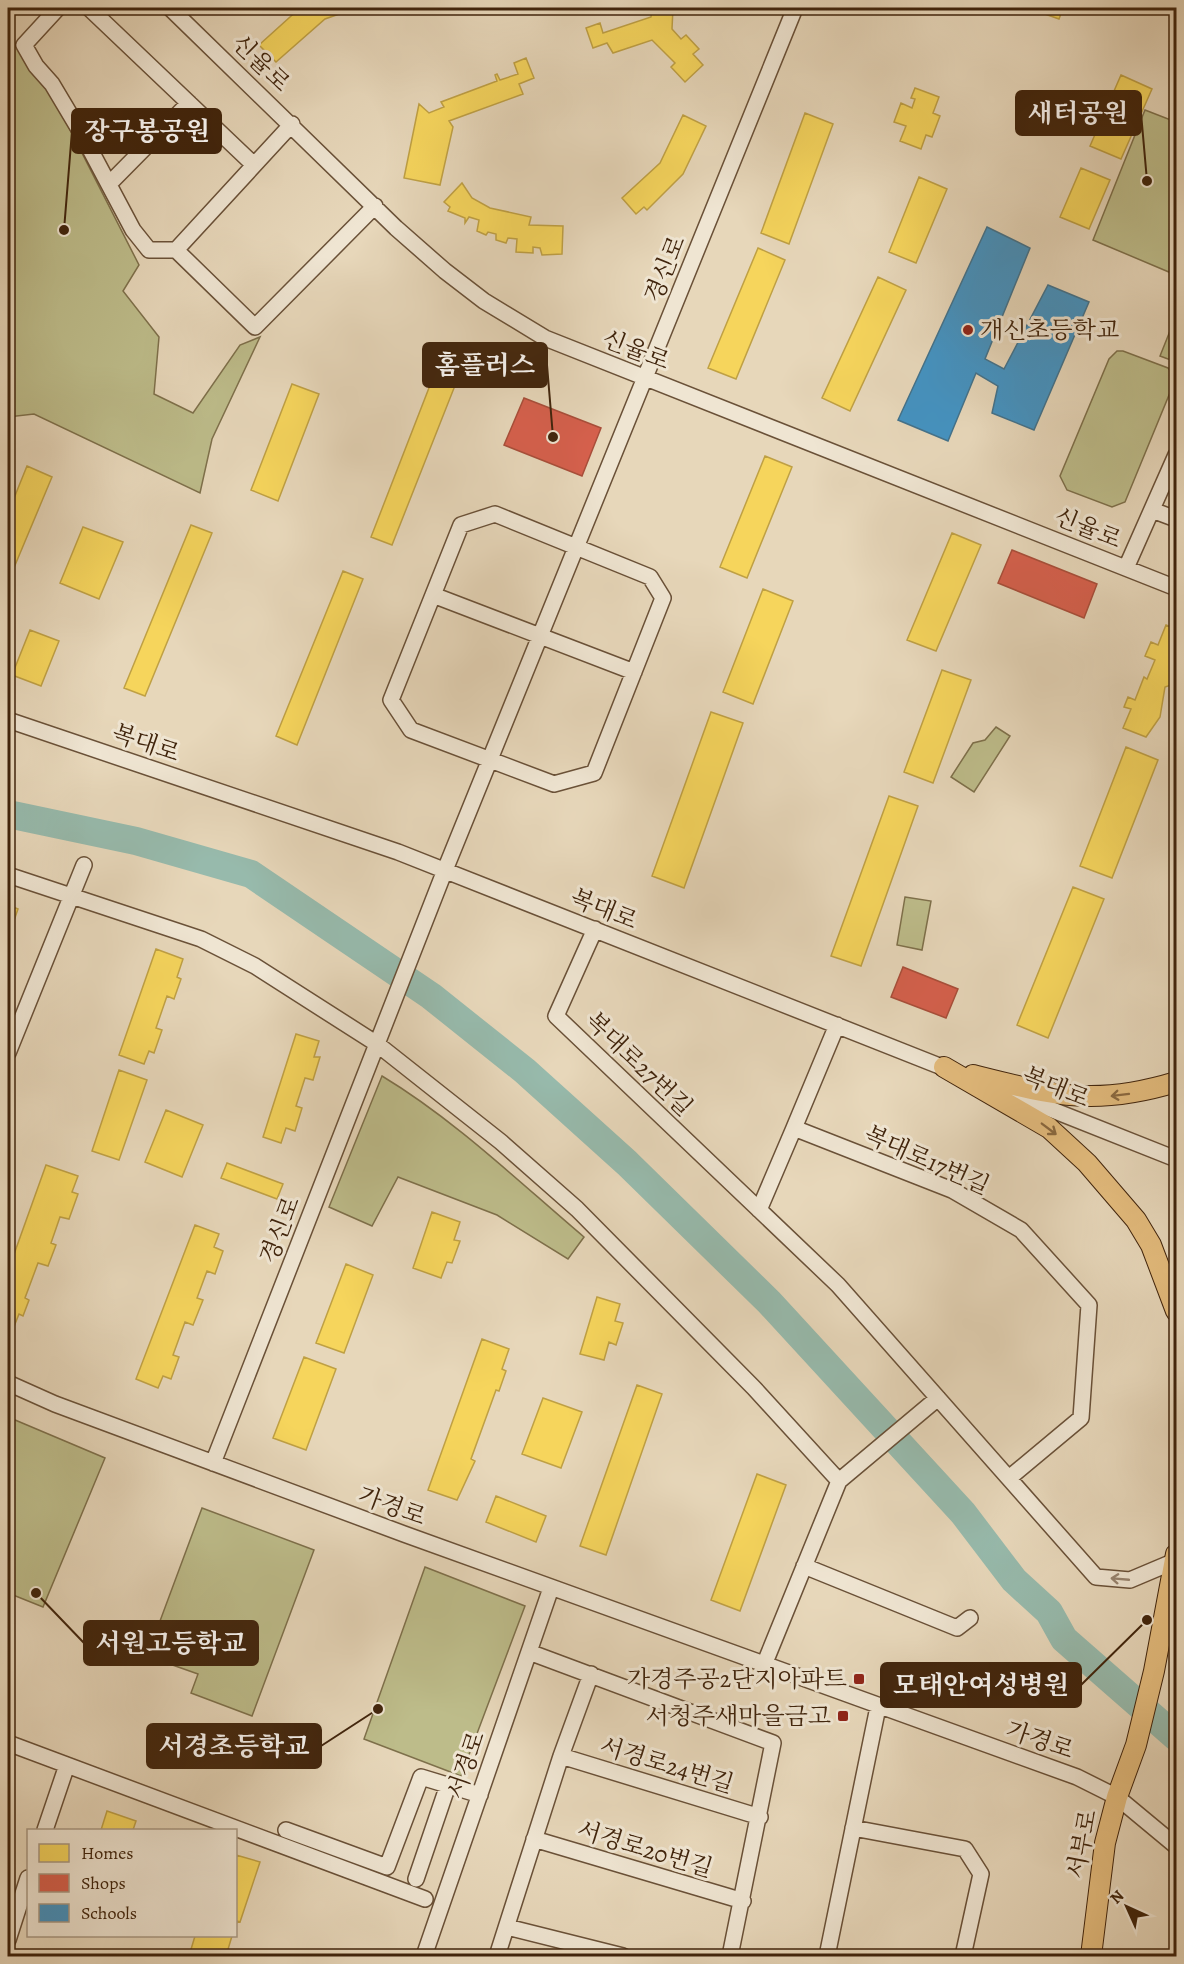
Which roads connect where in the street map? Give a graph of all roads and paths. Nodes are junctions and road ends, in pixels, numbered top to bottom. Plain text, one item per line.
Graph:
1 (58, 8) edge
2 (89, 8) edge
3 (170, 8) edge
4 (795, 8) edge
5 (189, 103) junction
6 (292, 124) junction
7 (254, 165) junction
8 (110, 183) junction
9 (375, 206) junction
10 (176, 250) junction
11 (645, 378) junction
12 (1176, 455) edge
13 (1152, 510) junction
14 (1176, 519) edge
15 (576, 547) junction
16 (1126, 568) junction
17 (1176, 588) edge
18 (433, 595) junction
19 (540, 636) junction
20 (634, 672) junction
21 (8, 720) edge
22 (490, 760) junction
23 (84, 865) dead end
24 (445, 870) junction
25 (8, 875) edge
26 (71, 896) junction
27 (595, 930) junction
28 (837, 1025) junction
29 (377, 1044) junction
30 (8, 1053) edge
31 (944, 1067) junction
32 (1176, 1082) edge
33 (794, 1128) junction
34 (1176, 1159) edge
35 (759, 1210) junction
36 (1176, 1311) edge
37 (8, 1383) edge
38 (938, 1398) junction
39 (213, 1463) junction
40 (1009, 1478) junction
41 (839, 1481) junction
42 (1176, 1558) edge
43 (804, 1566) junction
44 (551, 1588) junction
45 (1176, 1603) edge
46 (970, 1618) dead end
47 (1162, 1641) junction
48 (529, 1652) junction
49 (764, 1665) junction
50 (591, 1674) junction
51 (878, 1707) junction
52 (8, 1743) edge
53 (561, 1756) junction
54 (67, 1765) junction
55 (448, 1785) junction
56 (480, 1796) junction
57 (1117, 1797) junction
58 (760, 1817) junction
59 (853, 1828) junction
60 (45, 1829) edge
61 (286, 1830) dead end
62 (534, 1839) junction
63 (1176, 1846) edge
64 (416, 1879) dead end
65 (27, 1881) edge
66 (425, 1899) dead end
67 (743, 1901) junction
68 (507, 1927) junction
69 (8, 1940) edge
70 (424, 1956) edge
71 (497, 1956) edge
72 (623, 1956) edge
73 (730, 1956) edge
74 (827, 1956) edge
75 (963, 1956) edge
76 (1091, 1956) edge

1 - 8 street
2 - 5 street
3 - 6 street, 신율로
4 - 11 street, 경신로
5 - 7 street
5 - 8 street
6 - 7 street
6 - 9 street, 신율로
7 - 10 street
8 - 10 street
9 - 10 street
9 - 11 street, 신율로
11 - 15 street, 경신로
11 - 16 street, 신율로
12 - 13 street
13 - 14 street
13 - 16 street
15 - 18 street
15 - 19 street, 경신로
15 - 20 street
16 - 17 street, 신율로
18 - 19 street
18 - 22 street
19 - 20 street
19 - 22 street, 경신로
20 - 22 street
21 - 24 street, 복대로
22 - 24 street, 경신로
23 - 26 street
24 - 27 street, 복대로
24 - 29 street, 경신로
25 - 26 street
26 - 29 street
26 - 30 street
27 - 28 street, 복대로
27 - 35 street, 복대로27번길
28 - 31 street, 복대로
28 - 33 street
29 - 39 street, 경신로
29 - 41 street
32 -> 31 main road
31 - 34 street, 복대로
31 -> 36 main road
33 - 35 street
33 - 40 street, 복대로17번길
35 - 38 street
37 - 39 street, 가경로
38 - 40 street
38 - 41 street
39 - 44 street, 가경로
42 -> 40 street
41 - 43 street
42 - 47 main road
43 - 46 street
43 - 49 street
44 - 48 street, 서경로
44 - 49 street, 가경로
45 - 47 main road
47 - 57 main road, 서부로
48 - 50 street
48 - 56 street, 서경로
49 - 51 street, 가경로
50 - 53 street
50 - 58 street
51 - 57 street, 가경로
51 - 59 street
52 - 54 street
53 - 58 street, 서경로24번길
53 - 62 street
54 - 60 street
54 - 66 street
55 - 56 street
55 - 61 street
55 - 64 street
56 - 70 street, 서경로
57 - 63 street, 가경로
57 - 76 main road, 서부로
58 - 67 street
59 - 74 street
59 - 75 street
62 - 67 street, 서경로20번길
62 - 68 street
65 - 69 street
67 - 73 street
68 - 71 street
68 - 72 street

